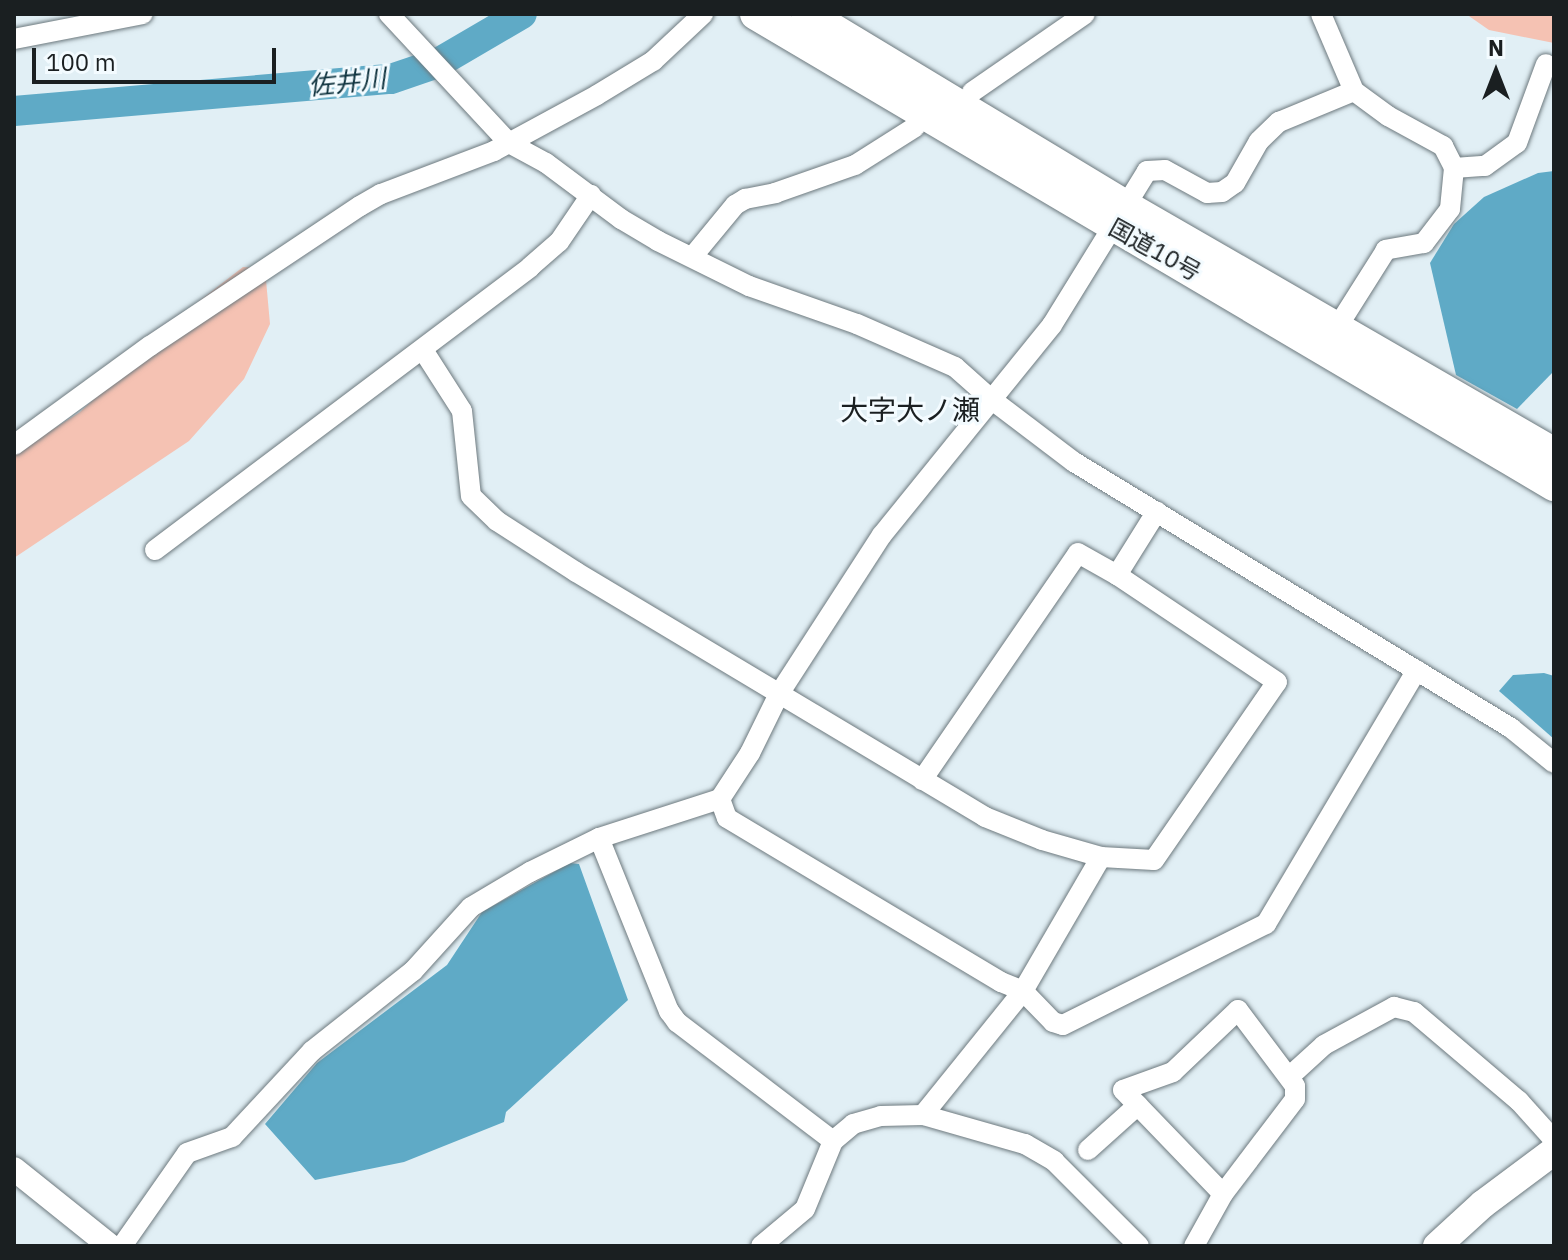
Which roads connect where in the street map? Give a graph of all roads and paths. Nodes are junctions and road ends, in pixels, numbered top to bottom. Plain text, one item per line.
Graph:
1 (143, 14) edge
2 (389, 14) edge
3 (703, 14) edge
4 (756, 14) edge
5 (807, 14) edge
6 (1085, 14) edge
7 (1321, 14) edge
8 (14, 39) edge
9 (1546, 64) dead end
10 (1354, 91) junction
11 (972, 92) dead end
12 (915, 127) dead end
13 (502, 135) junction
14 (1454, 168) junction
15 (591, 195) junction
16 (1118, 216) junction
17 (693, 256) junction
18 (1336, 329) junction
19 (423, 350) junction
20 (991, 399) junction
21 (14, 445) edge
22 (1554, 454) edge
23 (1554, 485) edge
24 (1157, 511) junction
25 (155, 550) dead end
26 (1117, 575) junction
27 (1417, 670) junction
28 (779, 694) junction
29 (1554, 763) edge
30 (922, 780) junction
31 (720, 799) junction
32 (599, 838) junction
33 (1101, 857) junction
34 (1023, 991) junction
35 (1289, 1077) junction
36 (1138, 1105) junction
37 (923, 1115) junction
38 (1554, 1140) edge
39 (833, 1141) junction
40 (1088, 1150) dead end
41 (1554, 1151) edge
42 (14, 1169) edge
43 (1223, 1194) junction
44 (110, 1246) edge
45 (122, 1246) edge
46 (761, 1246) edge
47 (1139, 1246) edge
48 (1194, 1246) edge
49 (1437, 1246) edge

1 - 8 street
2 - 13 street
3 - 13 street
4 - 16 highway, 国道10号
5 - 16 highway, 国道10号
6 - 11 street
7 - 10 street
9 - 14 street
10 - 14 street
10 - 16 street
12 - 17 street
13 - 15 street
13 - 21 street
14 - 18 street
15 - 17 street
15 - 19 street
16 - 18 highway, 国道10号
16 - 20 street
16 - 23 highway, 国道10号
17 - 20 street
18 - 22 highway, 国道10号
19 - 25 street
19 - 28 street
20 - 24 street
20 - 28 street
24 - 26 street
24 - 27 street
26 - 30 street
26 - 33 street
27 - 29 street
27 - 34 street
28 - 30 street
28 - 31 street
30 - 33 street
31 - 32 street
31 - 34 street
32 - 39 street
32 - 45 street
33 - 34 street
34 - 37 street
35 - 36 street
35 - 38 street
35 - 43 street
36 - 40 street
36 - 43 street
37 - 39 street
37 - 47 street
39 - 46 street
41 - 49 main road
42 - 44 street
43 - 48 street

